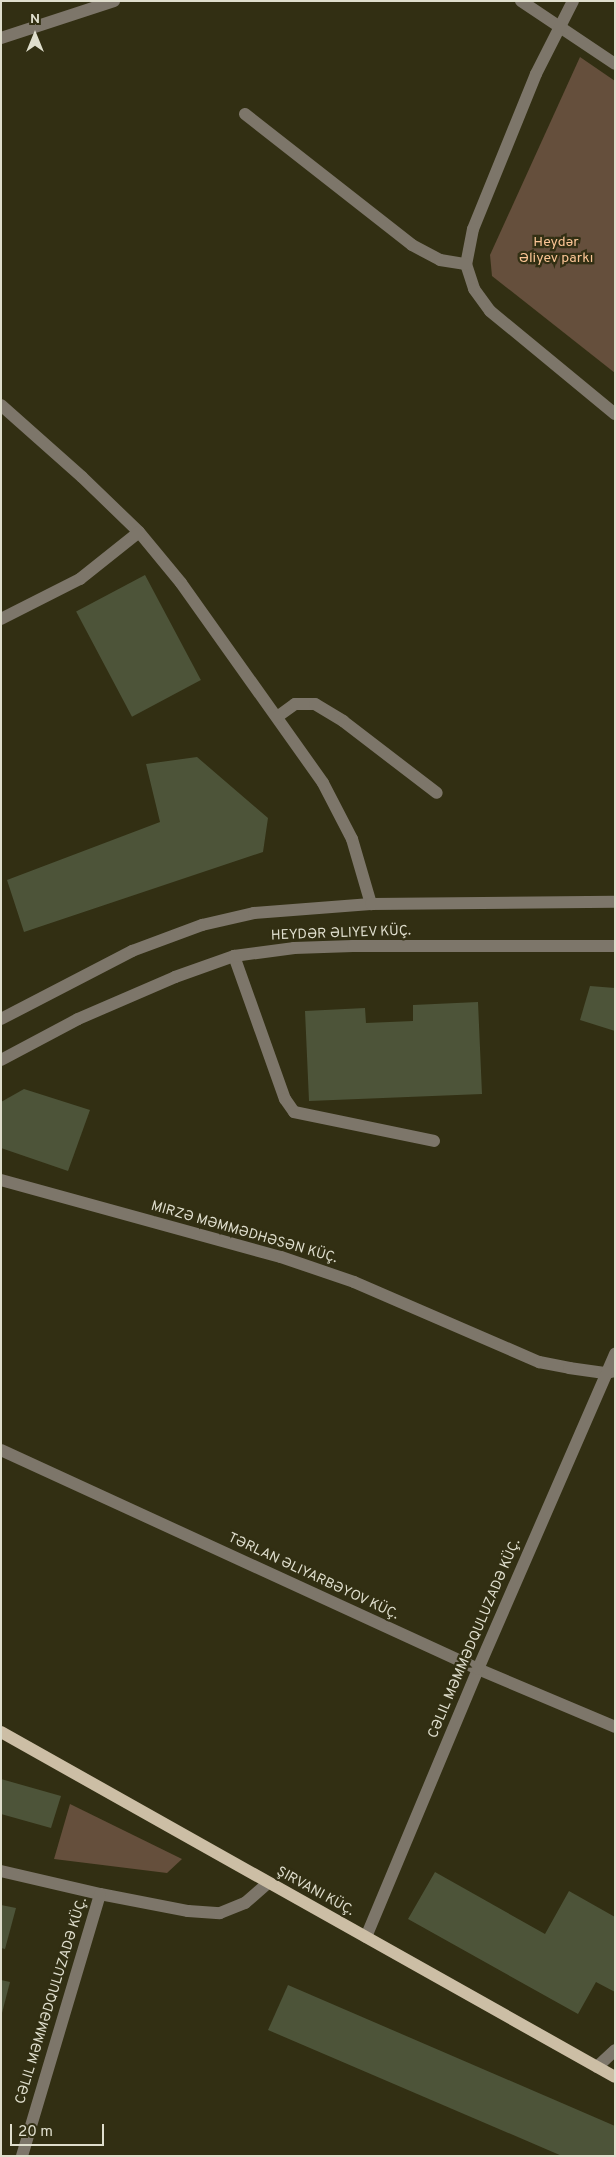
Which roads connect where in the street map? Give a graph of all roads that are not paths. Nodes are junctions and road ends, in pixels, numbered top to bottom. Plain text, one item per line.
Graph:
1 (114, 1) edge
2 (521, 1) edge
3 (573, 1) edge
4 (558, 27) junction
5 (1, 38) edge
6 (615, 64) edge
7 (245, 114) dead end
8 (466, 264) junction
9 (1, 405) edge
10 (615, 414) edge
11 (139, 532) junction
12 (1, 619) edge
13 (277, 717) junction
14 (437, 793) dead end
15 (615, 902) edge
16 (371, 904) junction
17 (615, 946) edge
18 (234, 956) junction
19 (1, 1019) edge
20 (1, 1060) edge
21 (434, 1141) dead end
22 (1, 1180) edge
23 (615, 1354) edge
24 (610, 1372) edge
25 (1, 1450) edge
26 (478, 1669) junction
27 (615, 1727) edge
28 (1, 1732) edge
29 (1, 1871) edge
30 (268, 1883) junction
31 (100, 1894) junction
32 (366, 1937) junction
33 (615, 2050) edge
34 (597, 2067) junction
35 (615, 2077) edge
36 (22, 2156) edge

1 - 5 street
2 - 4 street
3 - 4 street
4 - 6 street
4 - 8 street
7 - 8 street
8 - 10 street
9 - 11 street
11 - 12 street
11 - 13 street
13 - 14 street
13 - 16 street
15 - 16 street
16 - 19 street
17 - 18 street, HEYDƏR ƏLIYEV KÜÇ.
18 - 20 street, HEYDƏR ƏLIYEV KÜÇ.
18 - 21 street
22 - 24 street, MIRZƏ MƏMMƏDHƏSƏN KÜÇ.
23 - 24 street, CƏLIL MƏMMƏDQULUZADƏ KÜÇ.
24 - 26 street, CƏLIL MƏMMƏDQULUZADƏ KÜÇ.
25 - 26 street, TƏRLAN ƏLIYARBƏYOV KÜÇ.
26 - 27 street, TƏRLAN ƏLIYARBƏYOV KÜÇ.
26 - 32 street, CƏLIL MƏMMƏDQULUZADƏ KÜÇ.
28 - 30 main road, ŞIRVANI KÜÇ.
29 - 31 street, CƏLIL MƏMMƏDQULUZADƏ KÜÇ.
30 - 31 street
30 - 32 main road, ŞIRVANI KÜÇ.
31 - 36 street, CƏLIL MƏMMƏDQULUZADƏ KÜÇ.
32 - 34 main road, ŞIRVANI KÜÇ.
33 - 34 street
34 - 35 main road, ŞIRVANI KÜÇ.

